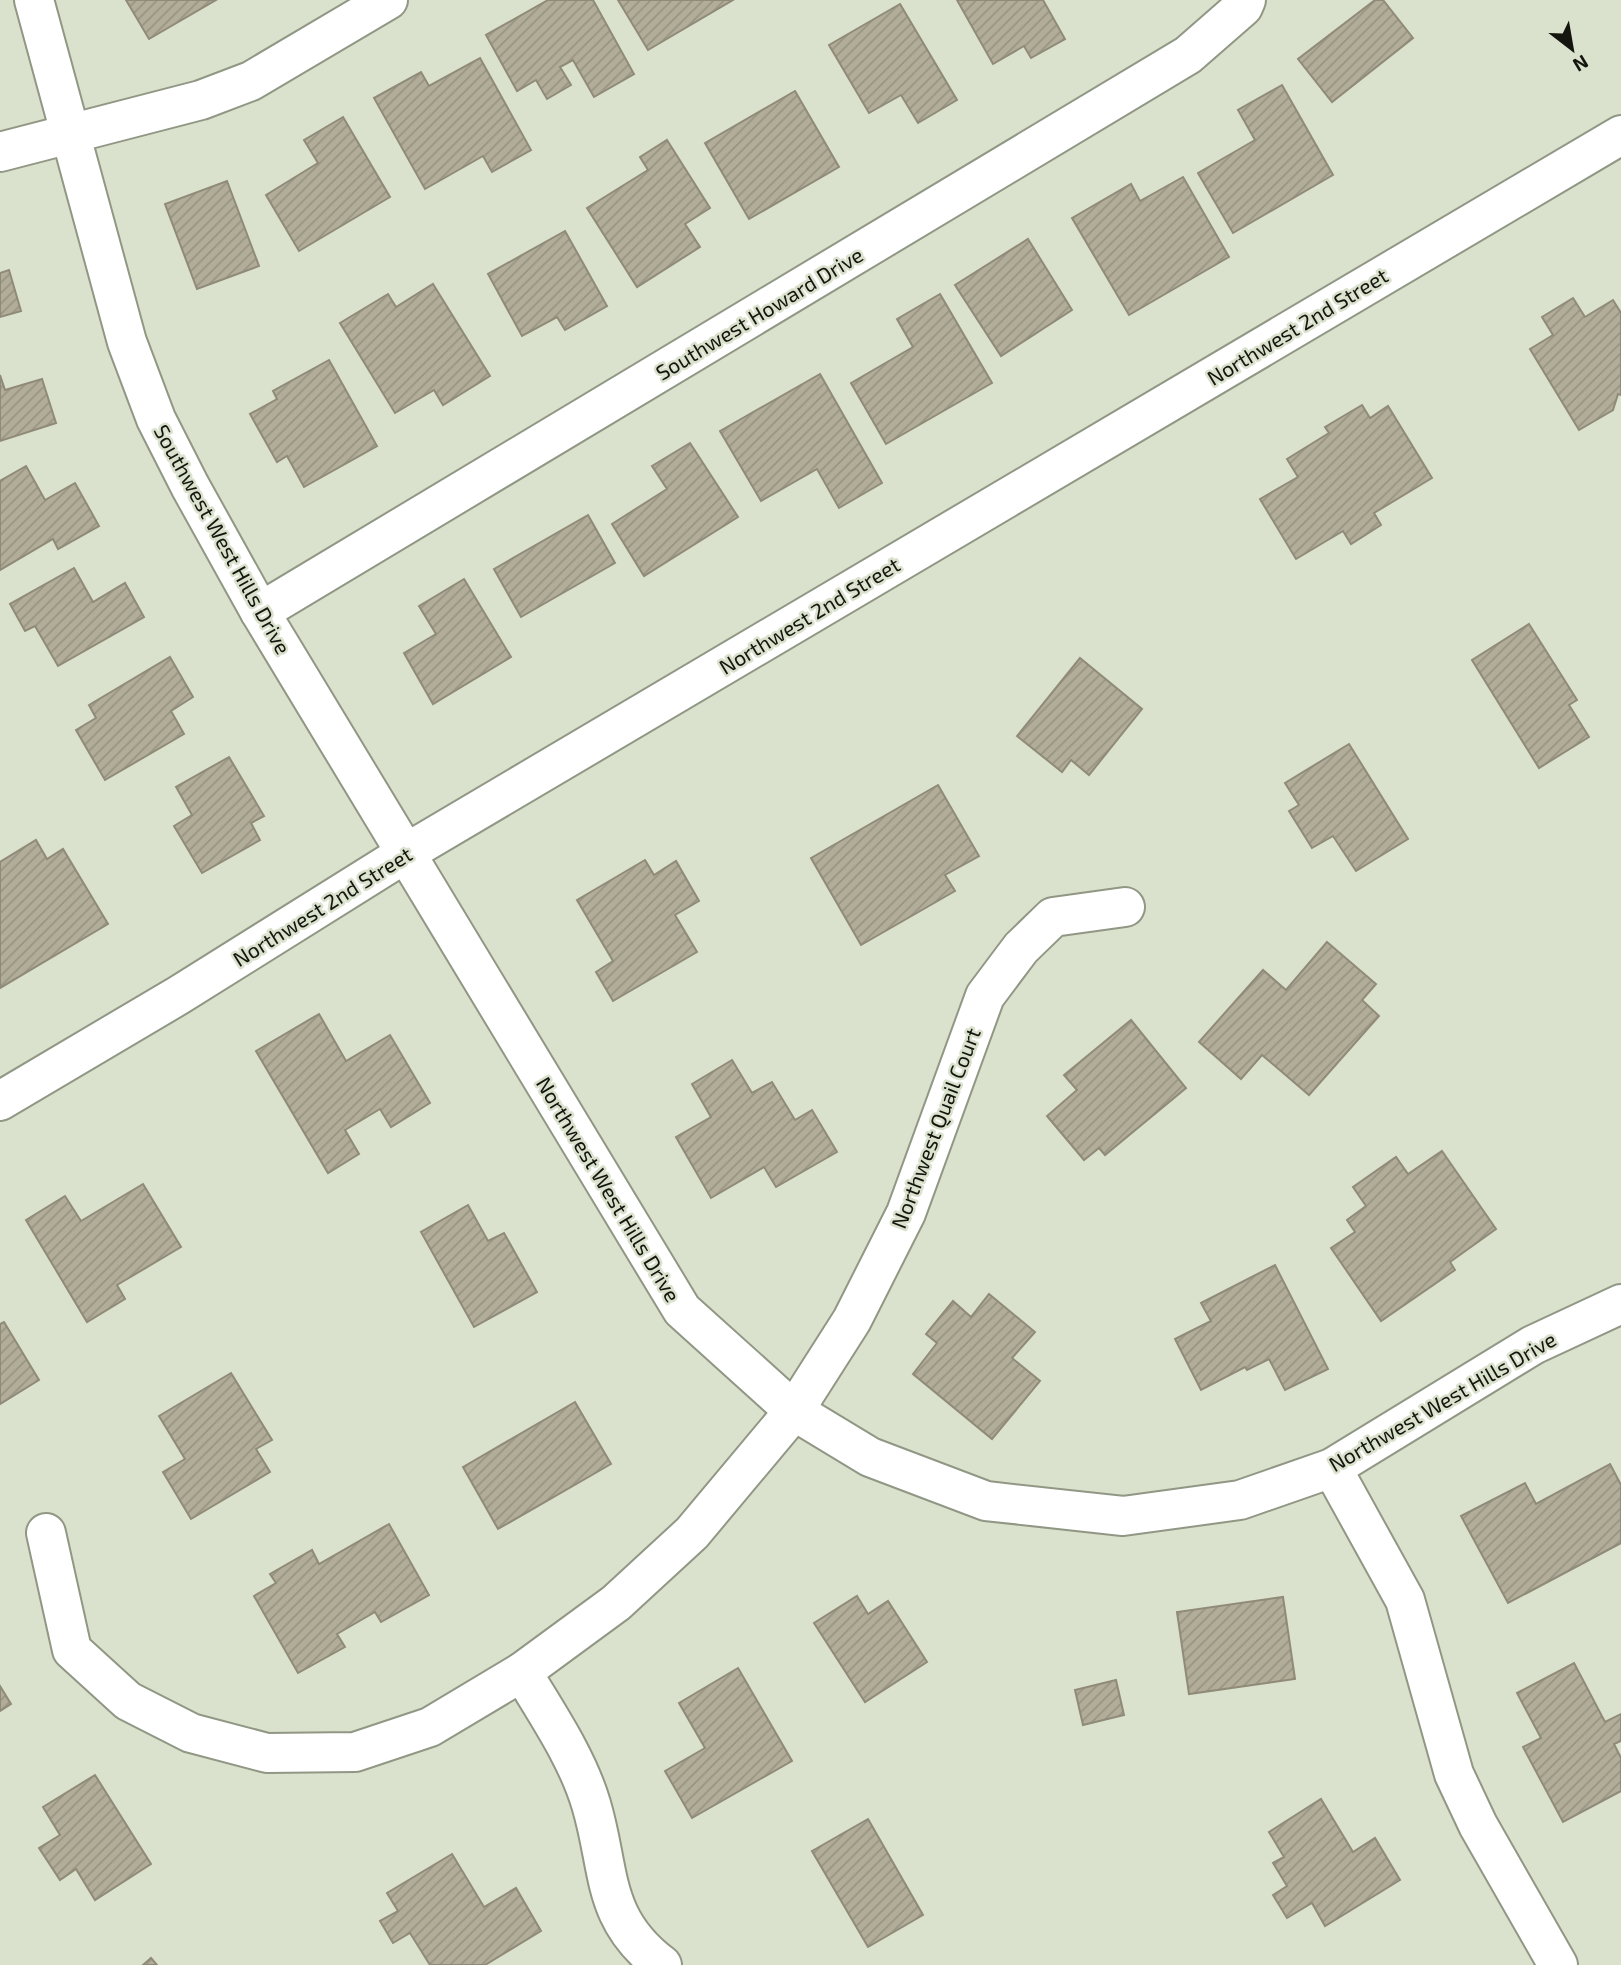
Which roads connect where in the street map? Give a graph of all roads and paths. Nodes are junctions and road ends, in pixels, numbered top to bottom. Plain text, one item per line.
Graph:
1 (34, 0) edge
2 (388, 0) edge
3 (1246, 0) edge
4 (69, 134) junction
5 (1621, 135) edge
6 (0, 152) edge
7 (260, 612) junction
8 (406, 853) junction
9 (1125, 907) dead end
10 (0, 1101) edge
11 (1621, 1304) edge
12 (794, 1411) junction
13 (1332, 1468) junction
14 (46, 1533) dead end
15 (522, 1672) junction
16 (662, 1965) edge
17 (1558, 1965) edge

1 - 4 street, Southwest West Hills Drive
2 - 4 street
3 - 7 street, Southwest Howard Drive
4 - 6 street
4 - 7 street, Southwest West Hills Drive
5 - 8 street, Northwest 2nd Street
7 - 8 street, Southwest West Hills Drive
8 - 10 street, Northwest 2nd Street
8 - 12 street, Northwest West Hills Drive
9 - 12 street, Northwest Quail Court
11 - 13 street, Northwest West Hills Drive
12 - 13 street, Northwest West Hills Drive
12 - 15 street, Northwest Quail Court
13 - 17 street
14 - 15 street, Northwest Quail Court
15 - 16 street

